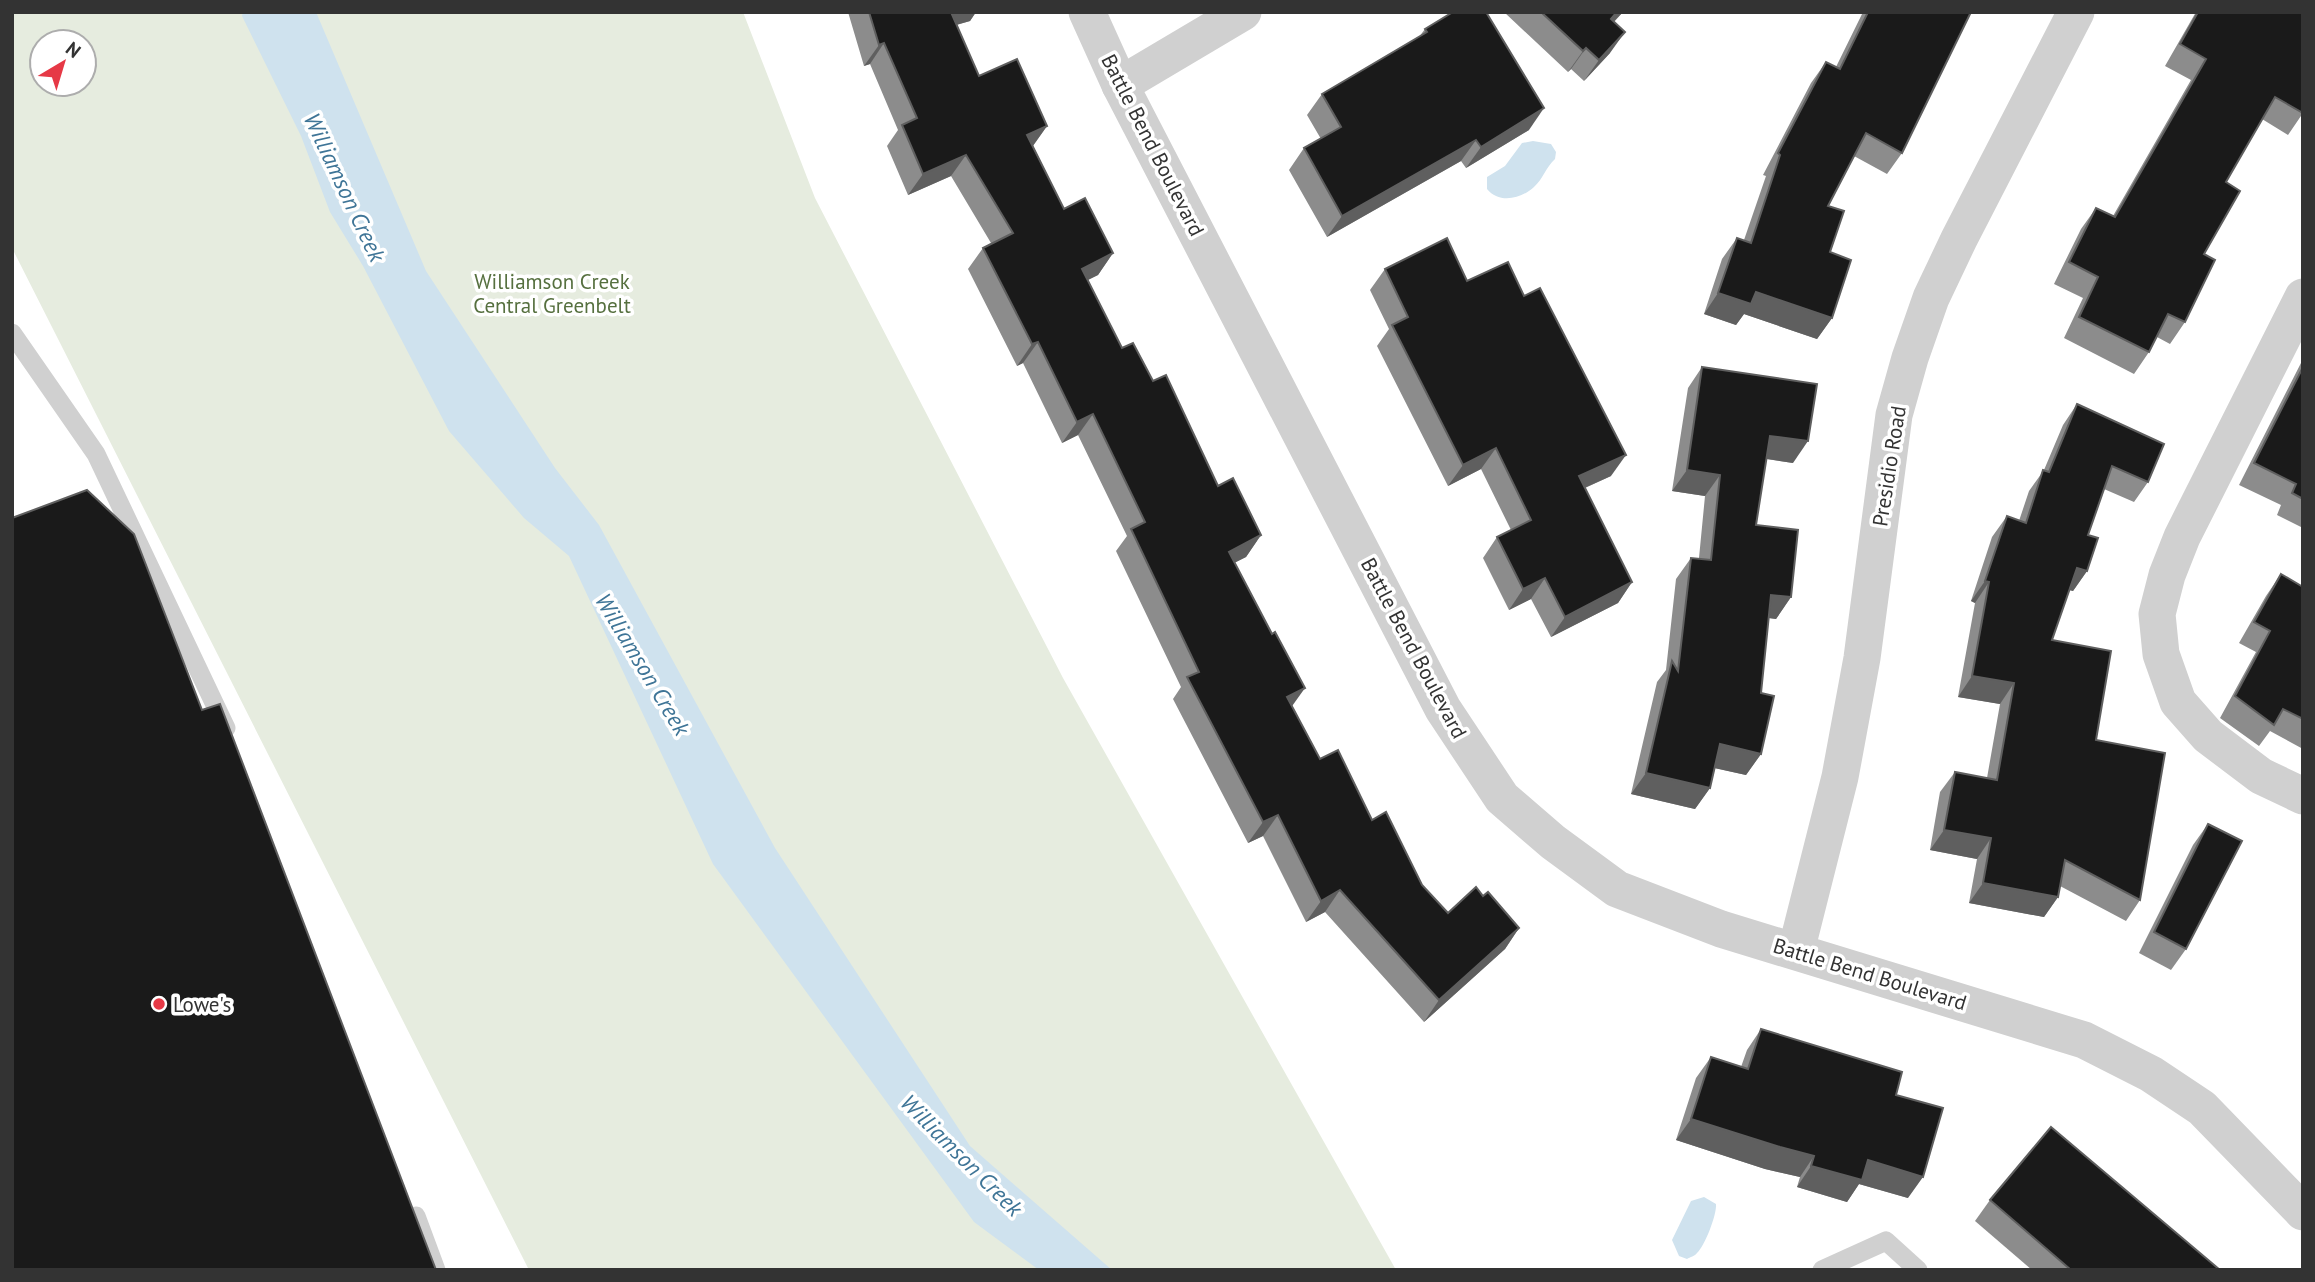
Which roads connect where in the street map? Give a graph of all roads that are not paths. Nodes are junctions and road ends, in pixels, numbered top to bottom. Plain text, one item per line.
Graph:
1 (1087, 12) edge
2 (1243, 12) edge
3 (2076, 12) edge
4 (1121, 85) junction
5 (2303, 297) edge
6 (12, 333) edge
7 (235, 752) edge
8 (2303, 796) edge
9 (1796, 951) junction
10 (406, 1192) edge
11 (2303, 1212) edge
12 (436, 1270) edge
13 (1822, 1270) edge
14 (1918, 1270) edge

1 - 4 street, Battle Bend Boulevard
2 - 4 street
3 - 9 street, Presidio Road
4 - 9 street, Battle Bend Boulevard
5 - 8 street
6 - 7 lane
9 - 11 street, Battle Bend Boulevard
10 - 12 lane
13 - 14 lane

